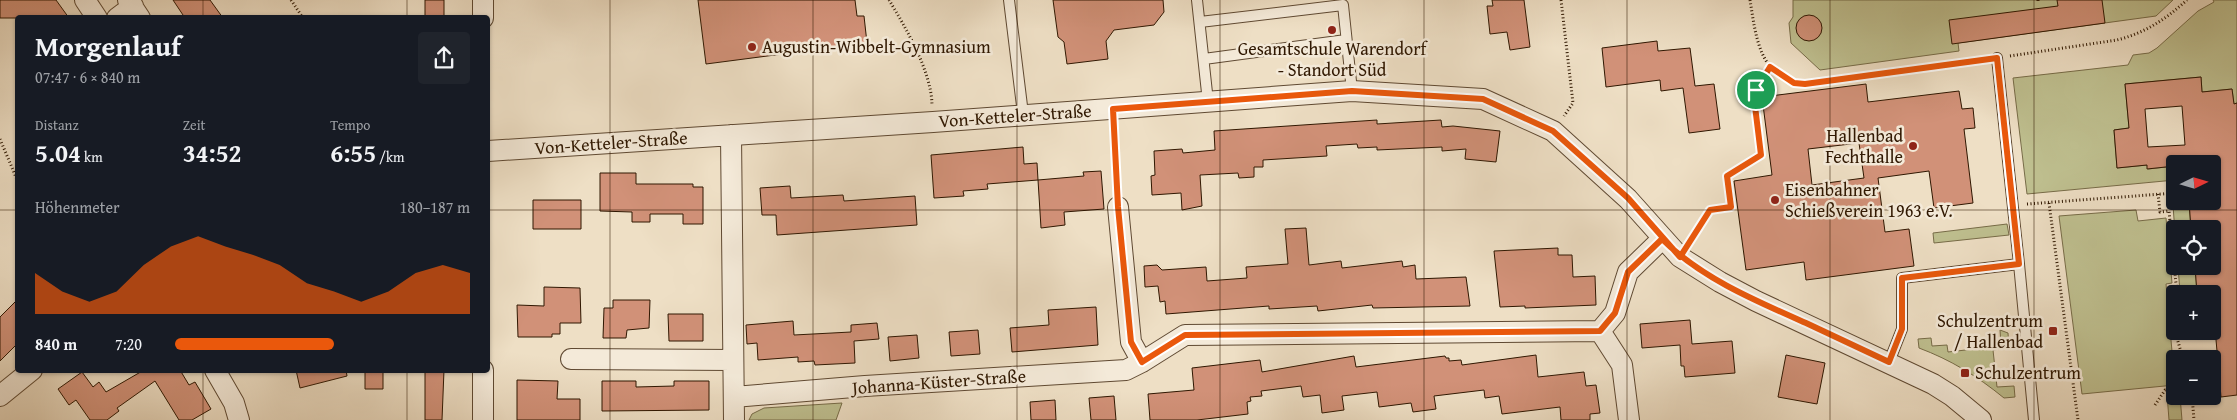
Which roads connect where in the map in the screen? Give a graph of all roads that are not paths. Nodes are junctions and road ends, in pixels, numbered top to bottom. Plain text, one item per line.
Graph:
1 (85, 0) edge
2 (483, 0) edge
3 (1009, 0) edge
4 (1197, 0) edge
5 (95, 15) edge
6 (483, 15) edge
7 (1200, 22) junction
8 (1346, 40) junction
9 (1997, 58) road end
10 (1204, 59) junction
11 (1352, 91) junction
12 (1208, 102) junction
13 (1023, 114) junction
14 (731, 135) junction
15 (490, 151) edge
16 (1118, 207) road end
17 (1662, 239) junction
18 (2019, 264) junction
19 (1600, 331) junction
20 (571, 360) dead end
21 (733, 360) junction
22 (1142, 362) junction
23 (1889, 362) junction
24 (28, 373) edge
25 (217, 373) edge
26 (484, 373) edge
27 (0, 396) edge
28 (734, 397) junction
29 (239, 420) edge
30 (483, 420) edge
31 (734, 420) edge
32 (1629, 420) edge
33 (1981, 420) edge
34 (2034, 420) edge

1 - 5 street
2 - 6 street
3 - 13 lane
4 - 7 lane
7 - 8 lane
7 - 10 lane
8 - 10 lane
8 - 11 lane
9 - 18 lane
10 - 12 lane
11 - 12 street, Von-Ketteler-Straße
11 - 17 street, Von-Ketteler-Straße
12 - 13 street, Von-Ketteler-Straße
13 - 14 street, Von-Ketteler-Straße
14 - 15 street, Von-Ketteler-Straße
14 - 21 street
16 - 22 street
17 - 19 street
17 - 23 street, Von-Ketteler-Straße
18 - 23 lane
18 - 34 lane
19 - 22 street, Johanna-Küster-Straße
19 - 32 street
20 - 21 street
21 - 28 street
22 - 28 street, Johanna-Küster-Straße
23 - 33 street, Von-Ketteler-Straße
24 - 27 street
25 - 29 street
26 - 30 street
28 - 31 street

